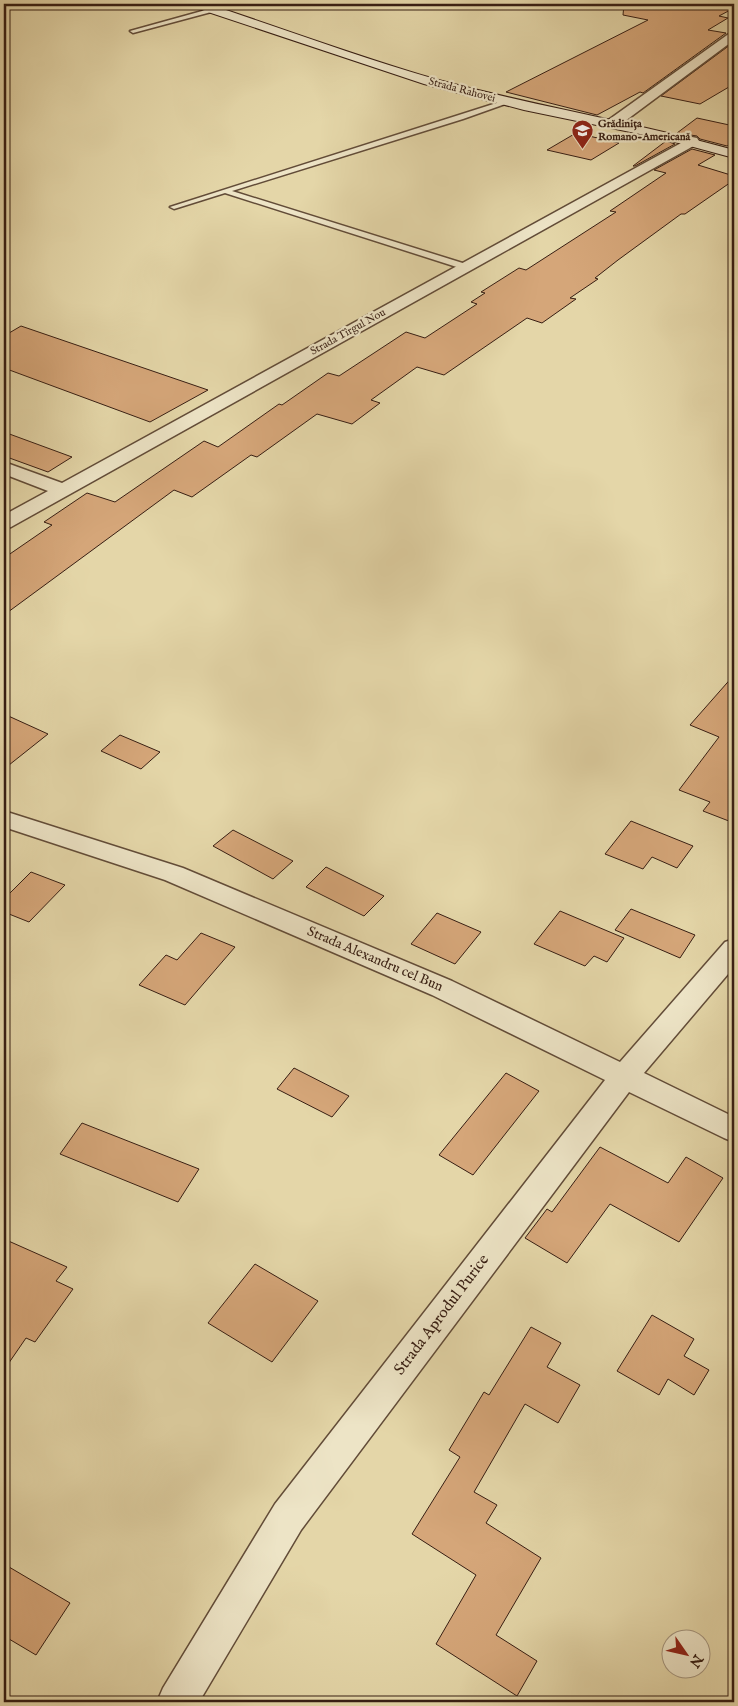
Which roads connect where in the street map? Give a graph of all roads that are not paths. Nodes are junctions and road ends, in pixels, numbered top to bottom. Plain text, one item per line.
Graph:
1 (197, 4) edge
2 (213, 10) junction
3 (133, 31) dead end
4 (734, 35) edge
5 (506, 102) junction
6 (612, 124) junction
7 (692, 142) junction
8 (734, 154) edge
9 (224, 191) junction
10 (174, 207) dead end
11 (466, 267) junction
12 (4, 468) edge
13 (63, 490) junction
14 (4, 523) edge
15 (4, 819) edge
16 (734, 949) edge
17 (624, 1077) junction
18 (734, 1130) edge
19 (177, 1702) edge

1 - 2 main road, Strada Rahovei
2 - 3 lane
2 - 5 main road, Strada Rahovei
4 - 6 street
5 - 6 main road, Strada Rahovei
5 - 9 lane
6 - 7 main road, Strada Rahovei
7 - 8 main road, Strada Rahovei
7 - 11 street, Strada Tîrgul Nou
9 - 10 lane
9 - 11 lane
11 - 13 street, Strada Tîrgul Nou
12 - 13 street
13 - 14 street, Strada Tîrgul Nou
15 - 17 street, Strada Alexandru cel Bun
16 - 17 street, Strada Aprodul Purice
17 - 18 street, Strada Alexandru cel Bun
17 - 19 street, Strada Aprodul Purice

